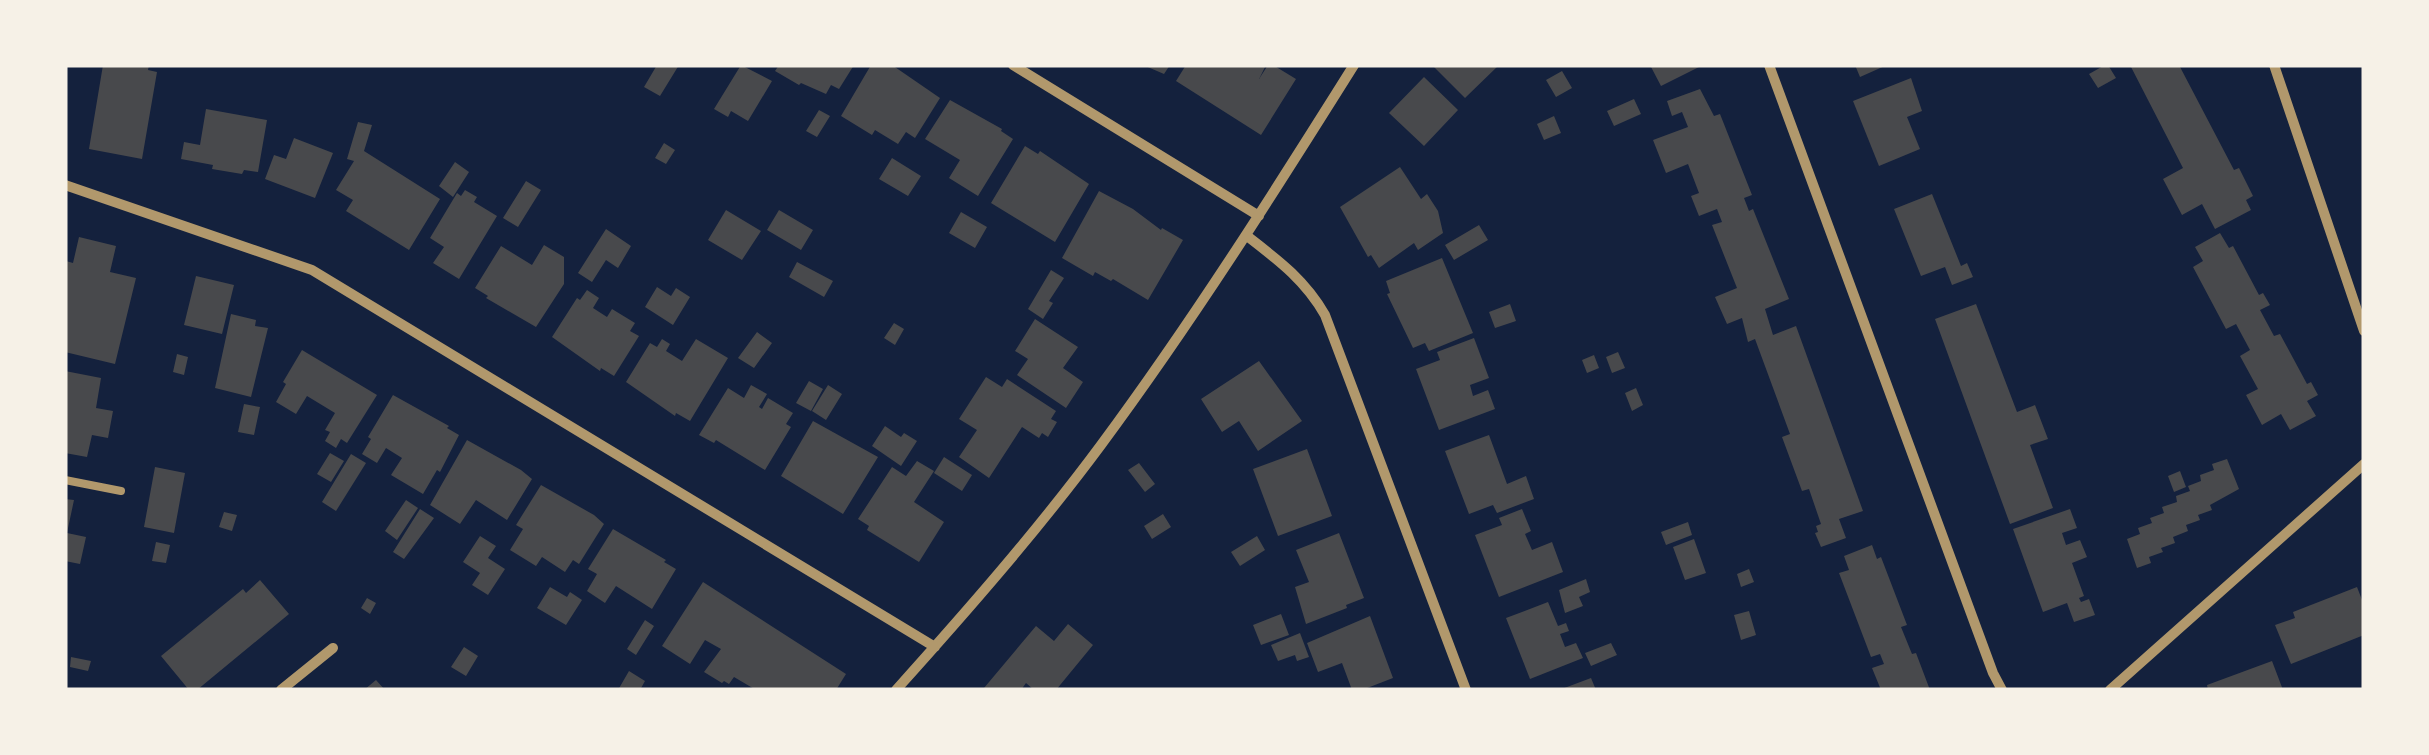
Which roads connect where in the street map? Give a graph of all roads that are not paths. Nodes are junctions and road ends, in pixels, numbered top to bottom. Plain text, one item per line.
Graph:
1 (1014, 65) edge
2 (1354, 65) edge
3 (1770, 65) edge
4 (2274, 65) edge
5 (65, 185) edge
6 (1260, 216) junction
7 (1247, 236) junction
8 (2364, 332) edge
9 (2364, 464) edge
10 (65, 480) edge
11 (121, 491) dead end
12 (935, 647) junction
13 (333, 648) dead end
14 (282, 690) edge
15 (896, 690) edge
16 (1466, 690) edge
17 (2002, 690) edge
18 (2110, 690) edge

1 - 6 street
2 - 6 street
3 - 17 street
4 - 8 street
5 - 12 street
6 - 7 street
7 - 12 street
7 - 16 street
9 - 18 street
10 - 11 lane
12 - 15 street
13 - 14 street

